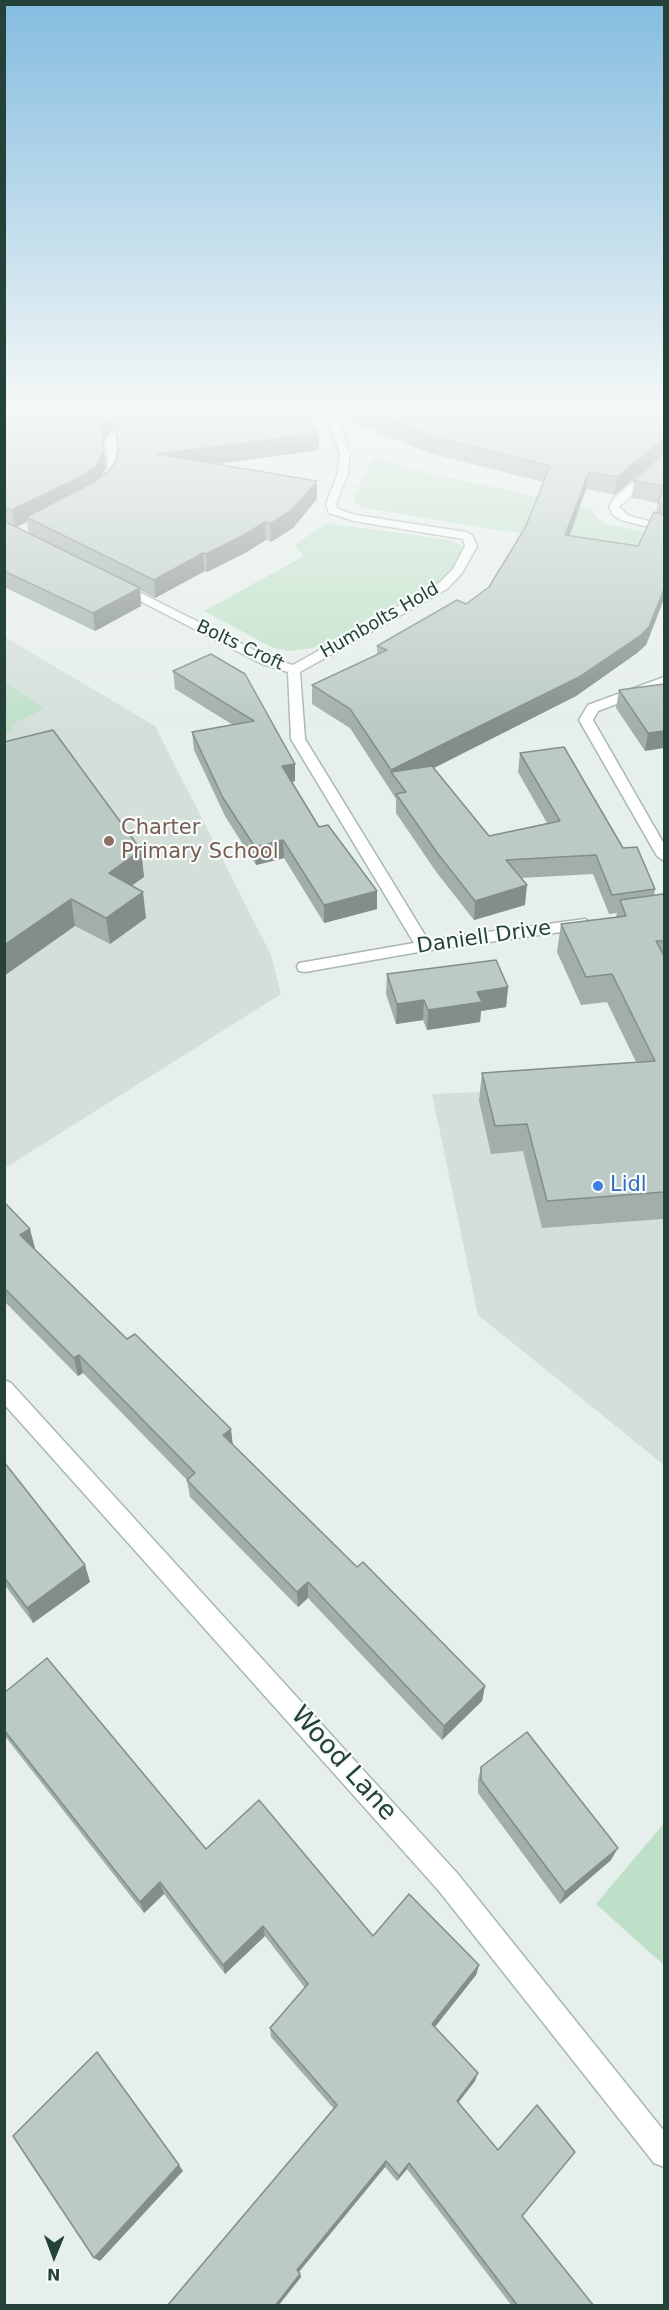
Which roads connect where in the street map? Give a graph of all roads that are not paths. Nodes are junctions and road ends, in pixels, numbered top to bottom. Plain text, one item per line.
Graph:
1 (344, 515) edge
2 (620, 515) edge
3 (664, 528) edge
4 (112, 583) edge
5 (294, 670) junction
6 (664, 681) edge
7 (664, 856) edge
8 (597, 923) edge
9 (424, 946) junction
10 (305, 967) dead end
11 (4, 1389) edge
12 (664, 2153) edge

1 - 5 street, Humbolts Hold
2 - 3 street
4 - 5 street, Bolts Croft
5 - 9 street, Bolts Croft
6 - 7 street
8 - 9 street, Daniell Drive
9 - 10 street, Daniell Drive
11 - 12 street, Wood Lane

